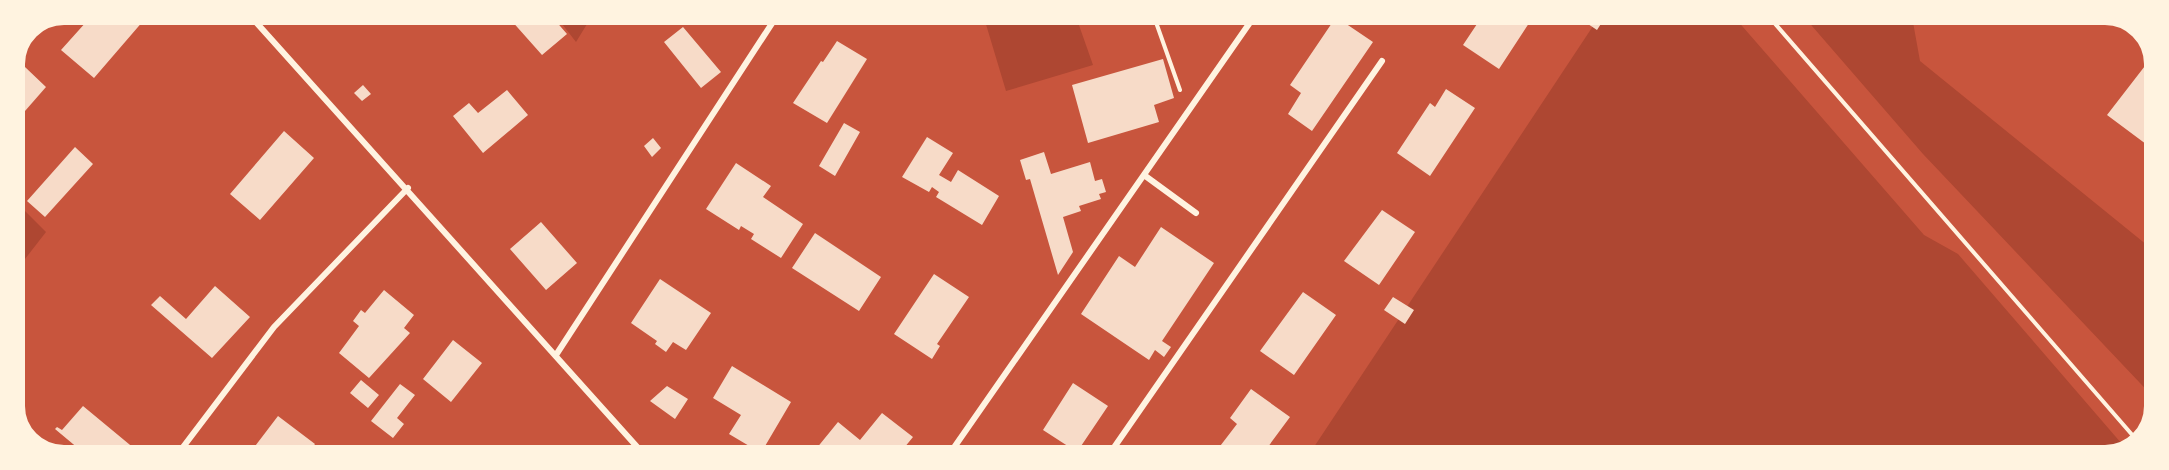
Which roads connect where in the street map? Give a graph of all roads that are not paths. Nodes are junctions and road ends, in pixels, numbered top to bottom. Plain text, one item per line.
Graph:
1 (255, 21) edge
2 (773, 21) edge
3 (1251, 21) edge
4 (1382, 60) dead end
5 (1144, 175) junction
6 (408, 188) junction
7 (1196, 213) dead end
8 (556, 355) junction
9 (182, 449) edge
10 (639, 449) edge
11 (953, 449) edge
12 (1113, 449) edge

1 - 6 street
2 - 8 street
3 - 5 street
4 - 12 street
5 - 7 street
5 - 11 street
6 - 8 street
6 - 9 street
8 - 10 street

